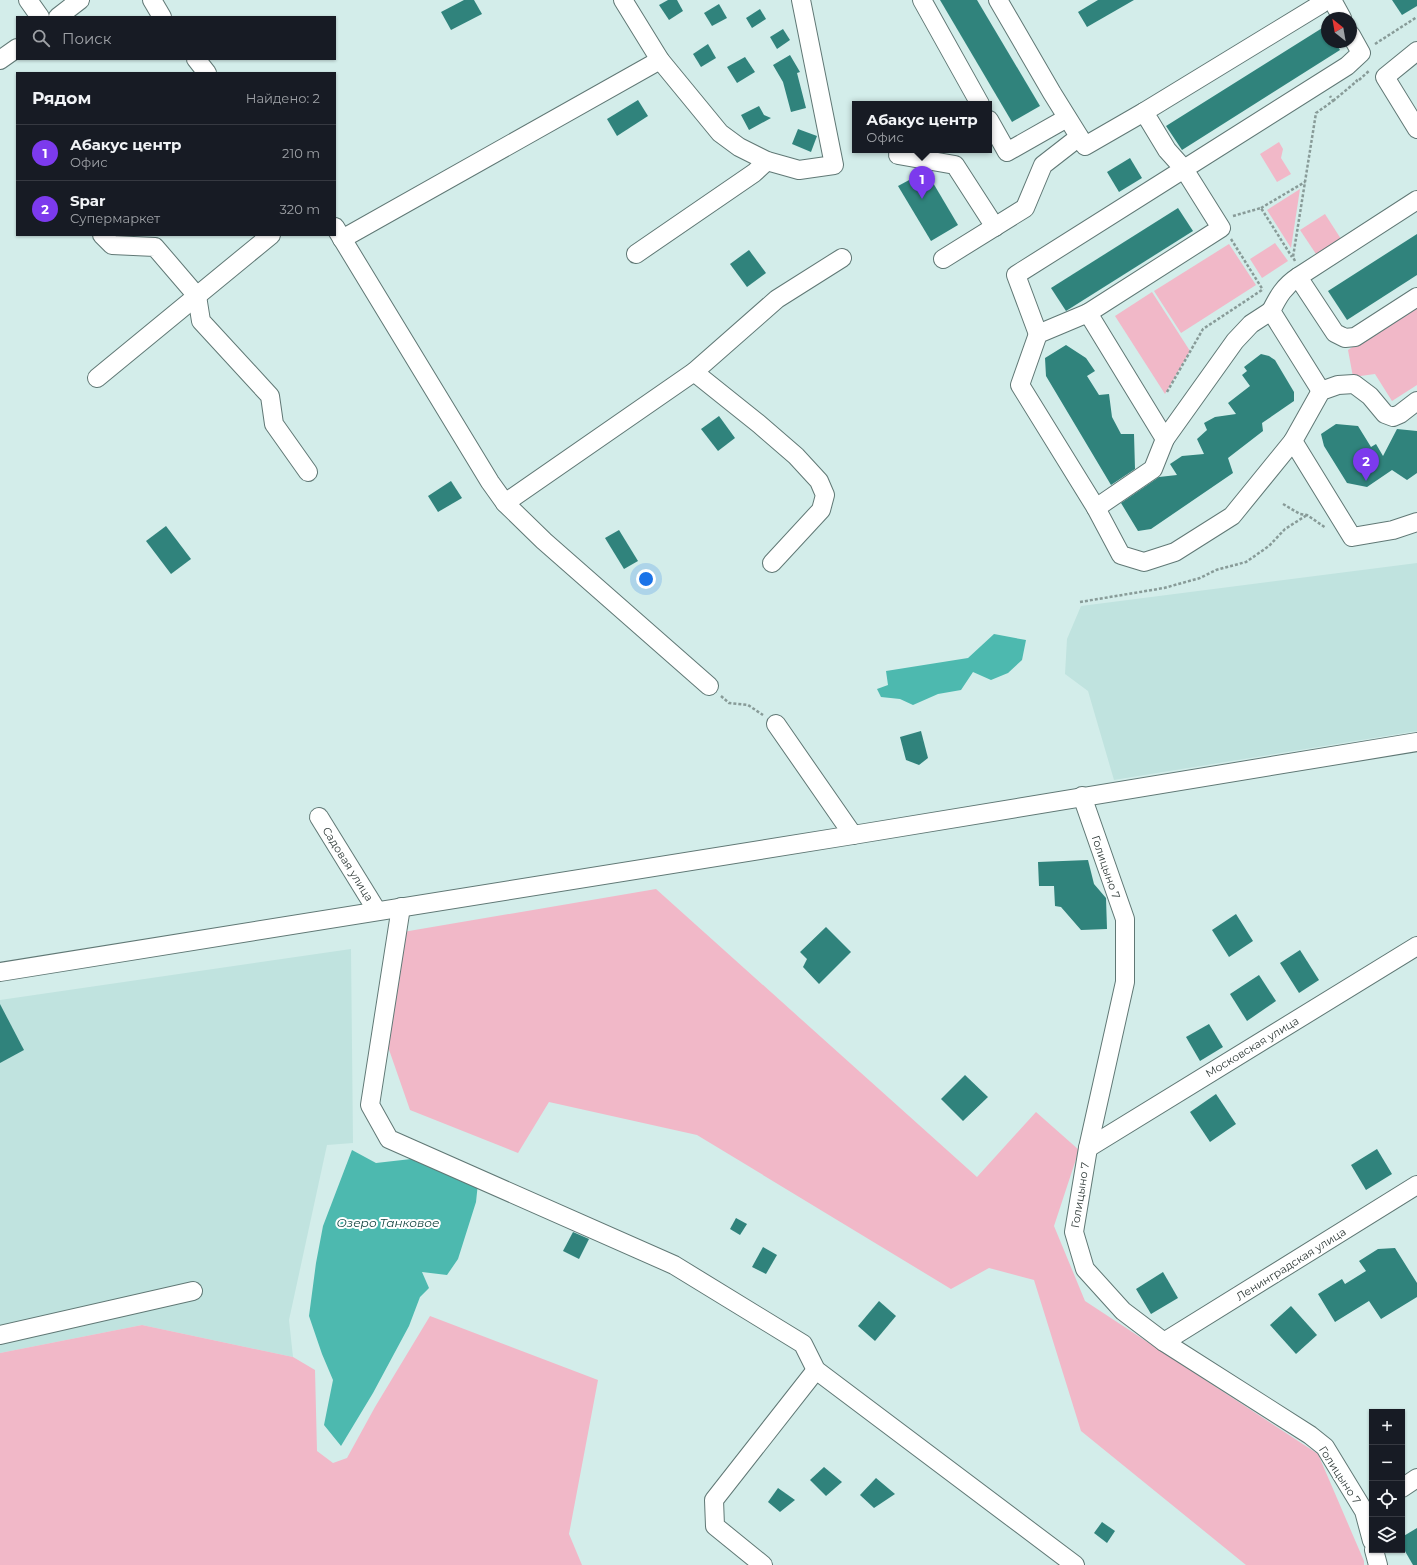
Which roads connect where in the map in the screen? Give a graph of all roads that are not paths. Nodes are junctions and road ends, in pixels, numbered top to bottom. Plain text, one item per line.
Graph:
1 (28, 0) edge
2 (80, 0) edge
3 (152, 0) edge
4 (623, 0) edge
5 (801, 0) edge
6 (922, 0) edge
7 (998, 0) edge
8 (1324, 1) edge
9 (1336, 12) edge
10 (39, 16) edge
11 (59, 16) edge
12 (161, 16) edge
13 (1357, 46) edge
14 (16, 49) edge
15 (1417, 51) edge
16 (0, 60) edge
17 (197, 60) edge
18 (660, 60) junction
19 (206, 72) edge
20 (978, 101) edge
21 (1144, 112) junction
22 (1067, 118) junction
23 (992, 125) edge
24 (1417, 129) edge
25 (1079, 137) junction
26 (898, 155) dead end
27 (767, 161) junction
28 (1184, 169) junction
29 (1417, 200) edge
30 (995, 227) junction
31 (339, 233) edge
32 (103, 236) edge
33 (270, 236) edge
34 (636, 254) dead end
35 (842, 258) dead end
36 (944, 259) dead end
37 (1295, 265) junction
38 (197, 296) junction
39 (1417, 298) edge
40 (1271, 311) junction
41 (1088, 313) junction
42 (1038, 334) junction
43 (694, 372) junction
44 (97, 378) dead end
45 (1321, 391) junction
46 (1417, 401) edge
47 (1165, 439) junction
48 (1293, 441) junction
49 (308, 472) dead end
50 (505, 502) junction
51 (1096, 508) junction
52 (1417, 522) edge
53 (772, 562) dead end
54 (709, 686) road end
55 (776, 724) road end
56 (1417, 742) edge
57 (1082, 796) junction
58 (320, 818) dead end
59 (853, 835) junction
60 (401, 907) junction
61 (377, 911) junction
62 (1417, 946) edge
63 (0, 972) edge
64 (1088, 1148) junction
65 (1417, 1186) edge
66 (193, 1291) dead end
67 (0, 1335) edge
68 (1164, 1342) junction
69 (816, 1370) junction
70 (1417, 1478) edge
71 (1405, 1486) edge
72 (1368, 1509) edge
73 (1375, 1553) edge
74 (763, 1565) edge
75 (1075, 1565) edge
76 (1378, 1565) edge

1 - 10 street
2 - 11 street
3 - 12 street
4 - 18 street
5 - 27 street
6 - 20 street
7 - 22 street
8 - 9 street
8 - 21 street
13 - 28 street
14 - 16 street
15 - 24 street
17 - 19 street
18 - 27 street
18 - 31 street
21 - 25 street
21 - 28 street
22 - 23 street
22 - 25 street
25 - 30 street
26 - 30 street
27 - 34 street
28 - 41 street
28 - 42 street
29 - 37 street
30 - 36 street
31 - 50 street
32 - 38 street
33 - 38 street
35 - 43 street
37 - 39 street
37 - 40 street
38 - 44 street
38 - 49 street
40 - 45 street
40 - 47 street
41 - 42 street
41 - 47 street
42 - 51 street
43 - 50 street
43 - 53 street
45 - 46 street
45 - 48 street
47 - 51 street
48 - 51 street
48 - 52 street
50 - 54 street
55 - 59 street
56 - 57 street
57 - 59 street
57 - 64 street, Голицыно 7
58 - 61 street, Садовая улица
59 - 60 street
60 - 61 street
60 - 69 street
61 - 63 street
62 - 64 street, Московская улица
64 - 68 street, Голицыно 7
65 - 68 street, Ленинградская улица
66 - 67 street
68 - 72 street, Голицыно 7
69 - 74 street
69 - 75 street
70 - 71 street
73 - 76 street

